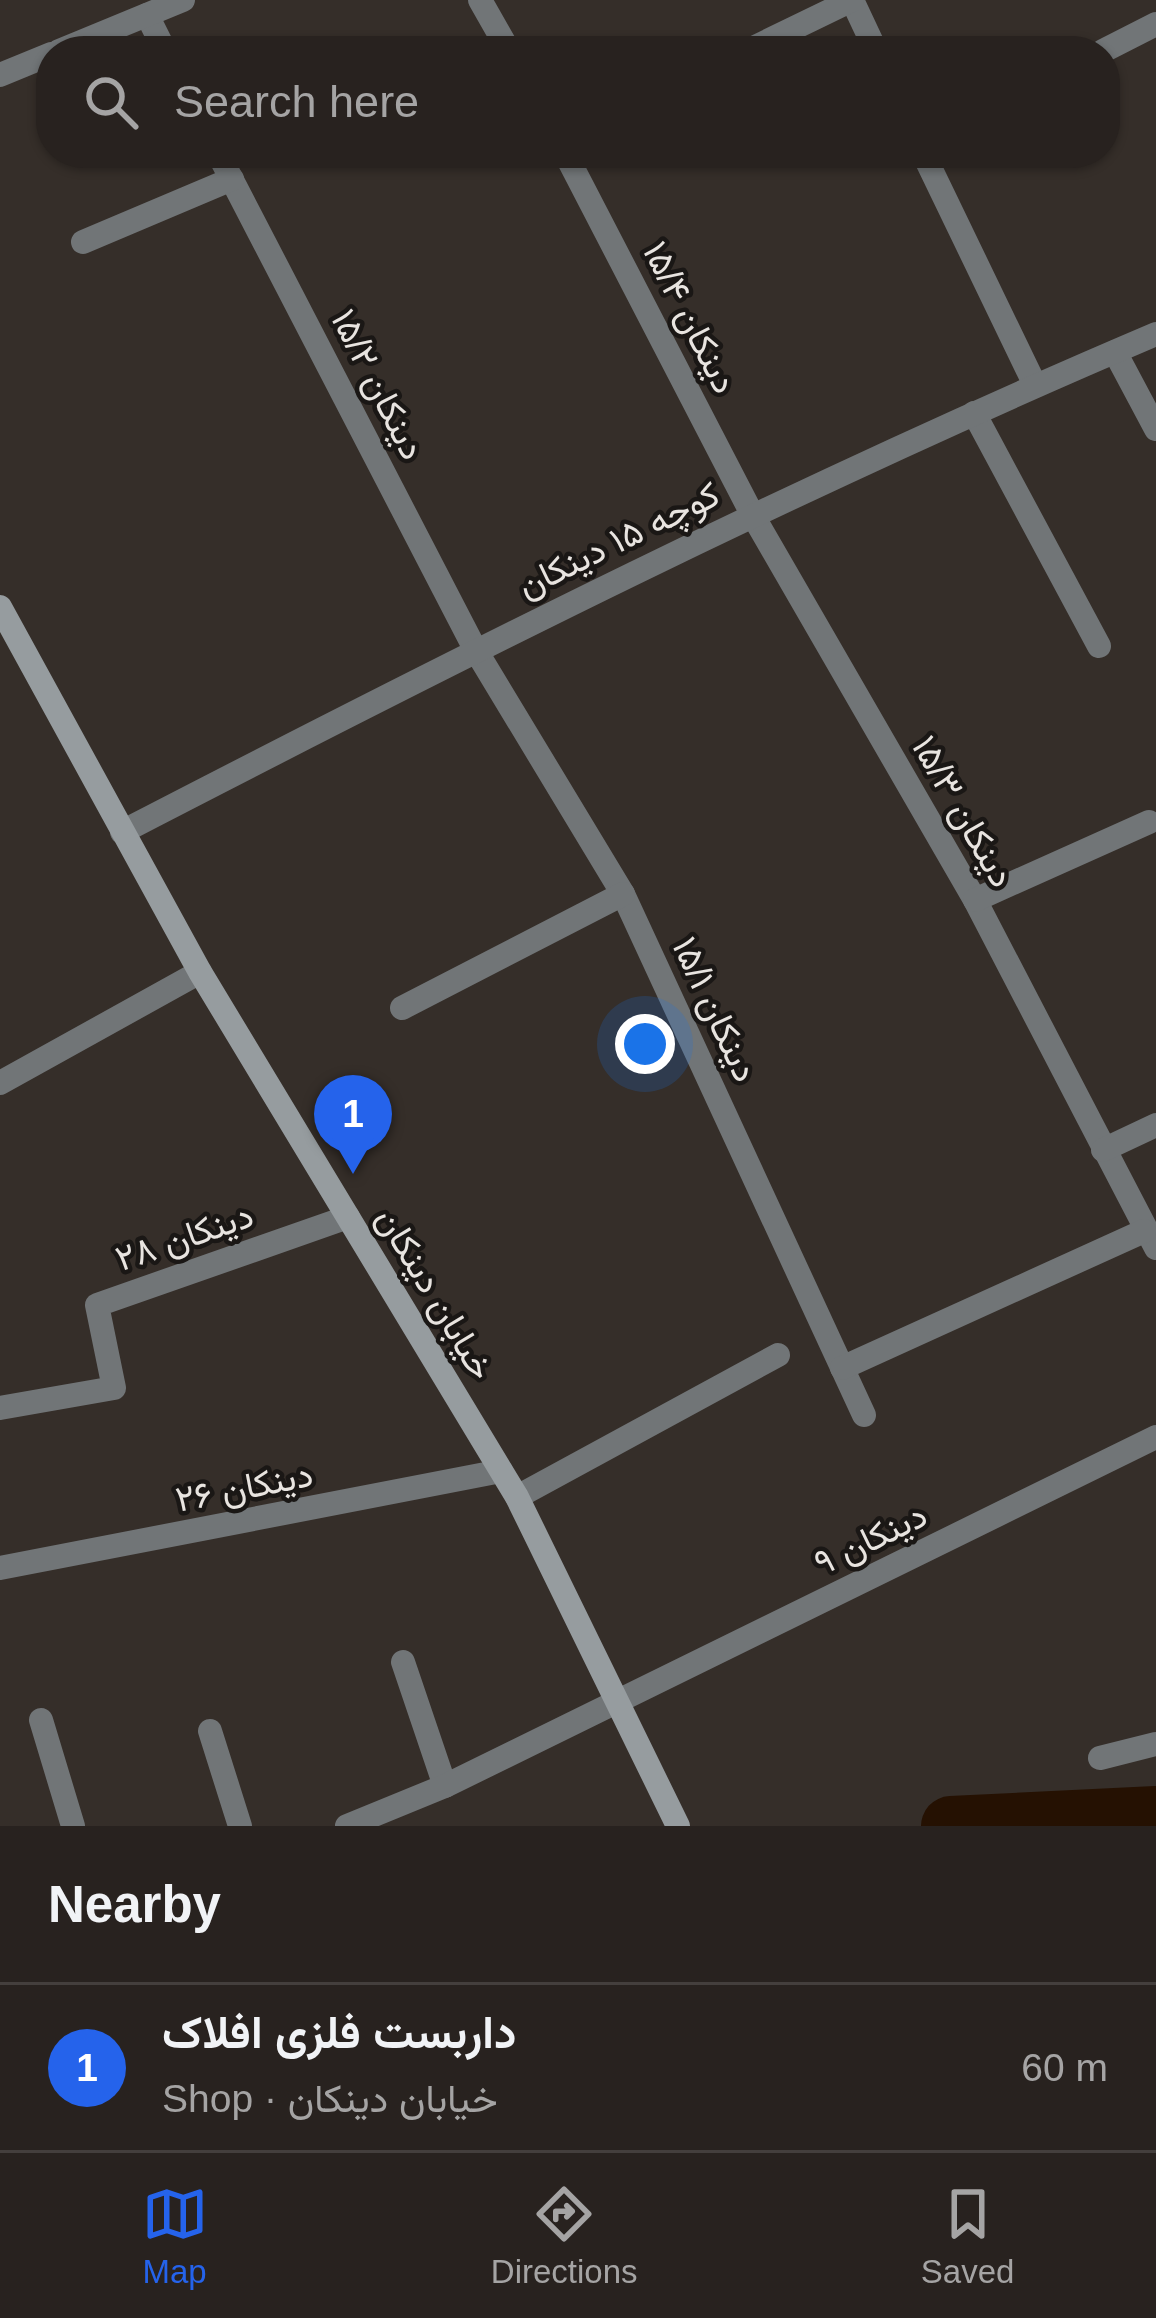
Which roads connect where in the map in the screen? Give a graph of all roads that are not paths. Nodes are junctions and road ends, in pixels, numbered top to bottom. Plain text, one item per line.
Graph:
1 (183, 0) edge
2 (480, 0) edge
3 (852, 0) edge
4 (1151, 0) edge
5 (1156, 11) edge
6 (147, 15) junction
7 (1156, 24) edge
8 (96, 36) edge
9 (158, 36) edge
10 (500, 36) edge
11 (778, 36) edge
12 (869, 36) edge
13 (1120, 42) edge
14 (36, 60) edge
15 (0, 75) edge
16 (226, 168) edge
17 (574, 168) edge
18 (930, 168) edge
19 (232, 178) junction
20 (82, 242) dead end
21 (1156, 334) edge
22 (1114, 352) junction
23 (1035, 385) junction
24 (974, 413) junction
25 (1156, 429) edge
26 (752, 514) junction
27 (0, 607) edge
28 (1099, 646) dead end
29 (475, 649) junction
30 (1149, 822) dead end
31 (122, 832) junction
32 (623, 894) junction
33 (975, 900) junction
34 (200, 972) junction
35 (402, 1008) dead end
36 (0, 1082) edge
37 (1156, 1124) edge
38 (1102, 1150) junction
39 (348, 1217) junction
40 (1150, 1239) edge
41 (778, 1354) dead end
42 (842, 1368) junction
43 (0, 1408) edge
44 (864, 1415) dead end
45 (1156, 1437) edge
46 (501, 1471) junction
47 (517, 1497) junction
48 (0, 1568) edge
49 (403, 1662) dead end
50 (616, 1703) junction
51 (40, 1720) dead end
52 (210, 1731) dead end
53 (1156, 1744) edge
54 (1100, 1758) dead end
55 (445, 1786) junction
56 (73, 1826) edge
57 (240, 1826) edge
58 (347, 1826) edge
59 (678, 1826) edge

1 - 6 street
2 - 10 street
3 - 11 street
3 - 12 street
4 - 5 street
6 - 8 street
6 - 9 street
7 - 13 street
14 - 15 street
16 - 19 street, ۱۵/۲ دینکان
17 - 26 street, ۱۵/۴ دینکان
18 - 23 street
19 - 20 street
19 - 29 street, ۱۵/۲ دینکان
21 - 22 street, کوچه ۱۵ دینکان
22 - 23 street, کوچه ۱۵ دینکان
22 - 25 street
23 - 24 street, کوچه ۱۵ دینکان
24 - 26 street, کوچه ۱۵ دینکان
24 - 28 street
26 - 29 street, کوچه ۱۵ دینکان
26 - 33 street, ۱۵/۳ دینکان
27 - 31 main road, خیابان دینکان
29 - 31 street, کوچه ۱۵ دینکان
29 - 32 street, ۱۵/۱ دینکان
30 - 33 street
31 - 34 main road, خیابان دینکان
32 - 35 street
32 - 42 street, ۱۵/۱ دینکان
33 - 38 street, ۱۵/۳ دینکان
34 - 36 street
34 - 39 main road, خیابان دینکان
37 - 38 street
38 - 40 street, ۱۵/۳ دینکان
39 - 43 street, ۲۸ دینکان
39 - 46 main road, خیابان دینکان
40 - 42 street
41 - 47 street
42 - 44 street, ۱۵/۱ دینکان
45 - 50 street, ۹ دینکان
46 - 47 main road, خیابان دینکان
46 - 48 street, ۲۶ دینکان
47 - 50 main road, خیابان دینکان
49 - 55 street
50 - 55 street, ۹ دینکان
50 - 59 main road, خیابان دینکان
51 - 56 street
52 - 57 street
53 - 54 street
55 - 58 street, ۹ دینکان

